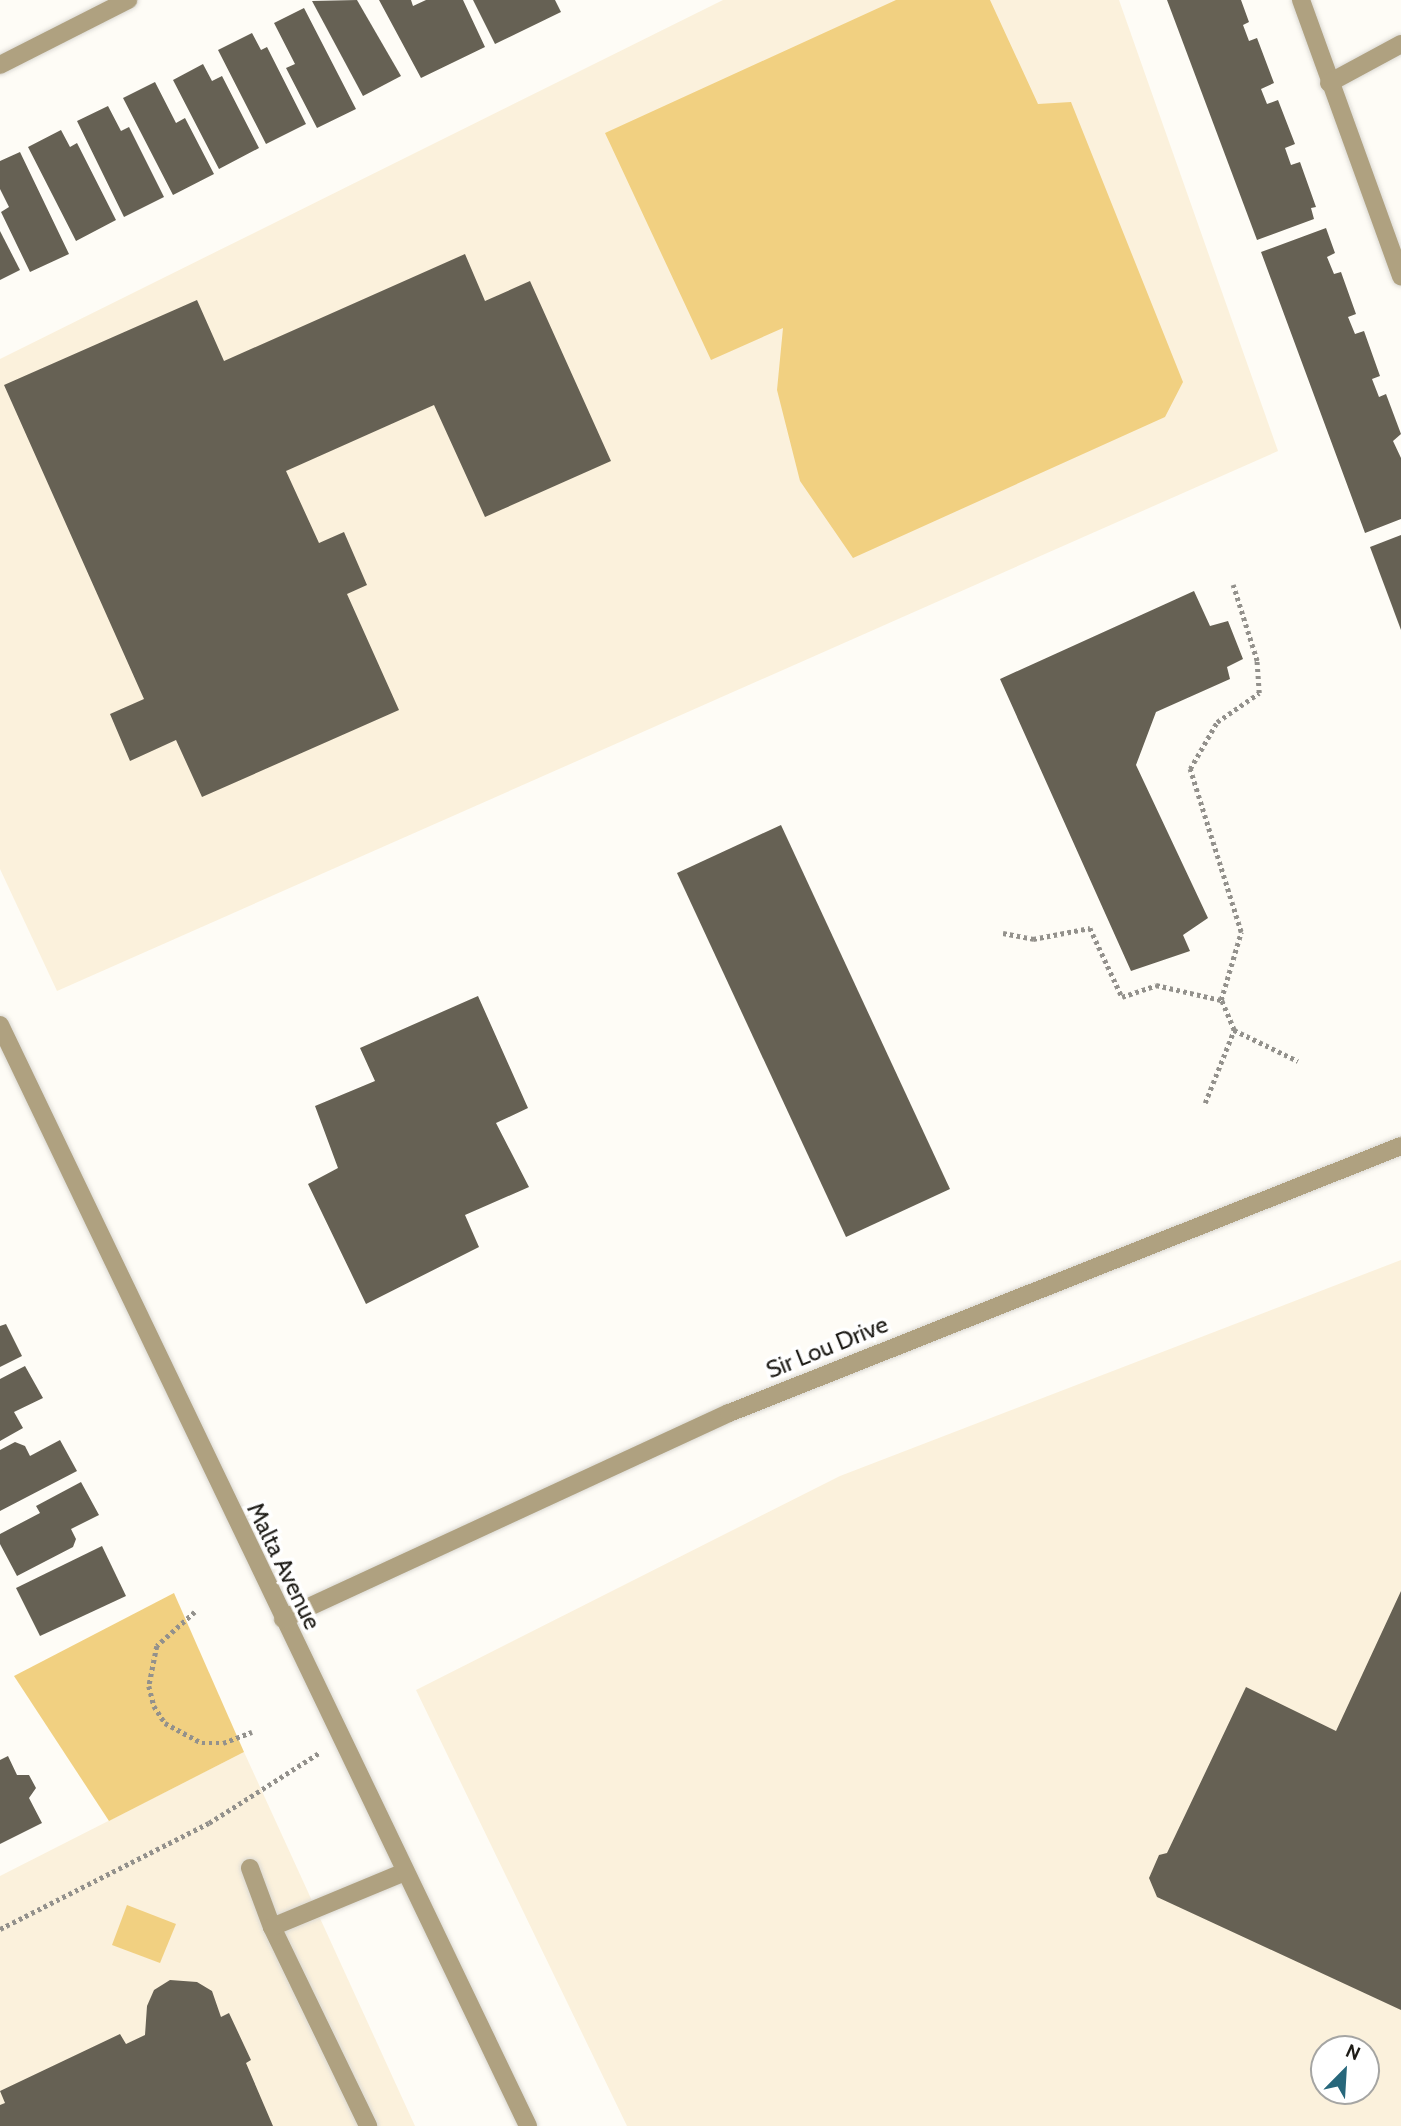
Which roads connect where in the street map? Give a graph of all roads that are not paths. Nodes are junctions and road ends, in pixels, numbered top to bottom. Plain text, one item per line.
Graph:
1 (128, 0) edge
2 (1301, 0) edge
3 (1401, 44) edge
4 (0, 65) edge
5 (1329, 83) junction
6 (1401, 275) edge
7 (0, 1025) edge
8 (1401, 1146) edge
9 (283, 1619) junction
10 (250, 1868) dead end
11 (405, 1872) junction
12 (272, 1927) junction
13 (368, 2126) edge
14 (528, 2126) edge

1 - 4 street
2 - 5 street
3 - 5 street
5 - 6 street
7 - 9 street, Malta Avenue
8 - 9 street, Sir Lou Drive
9 - 11 street, Malta Avenue
10 - 12 street
11 - 12 street
11 - 14 street, Malta Avenue
12 - 13 street

